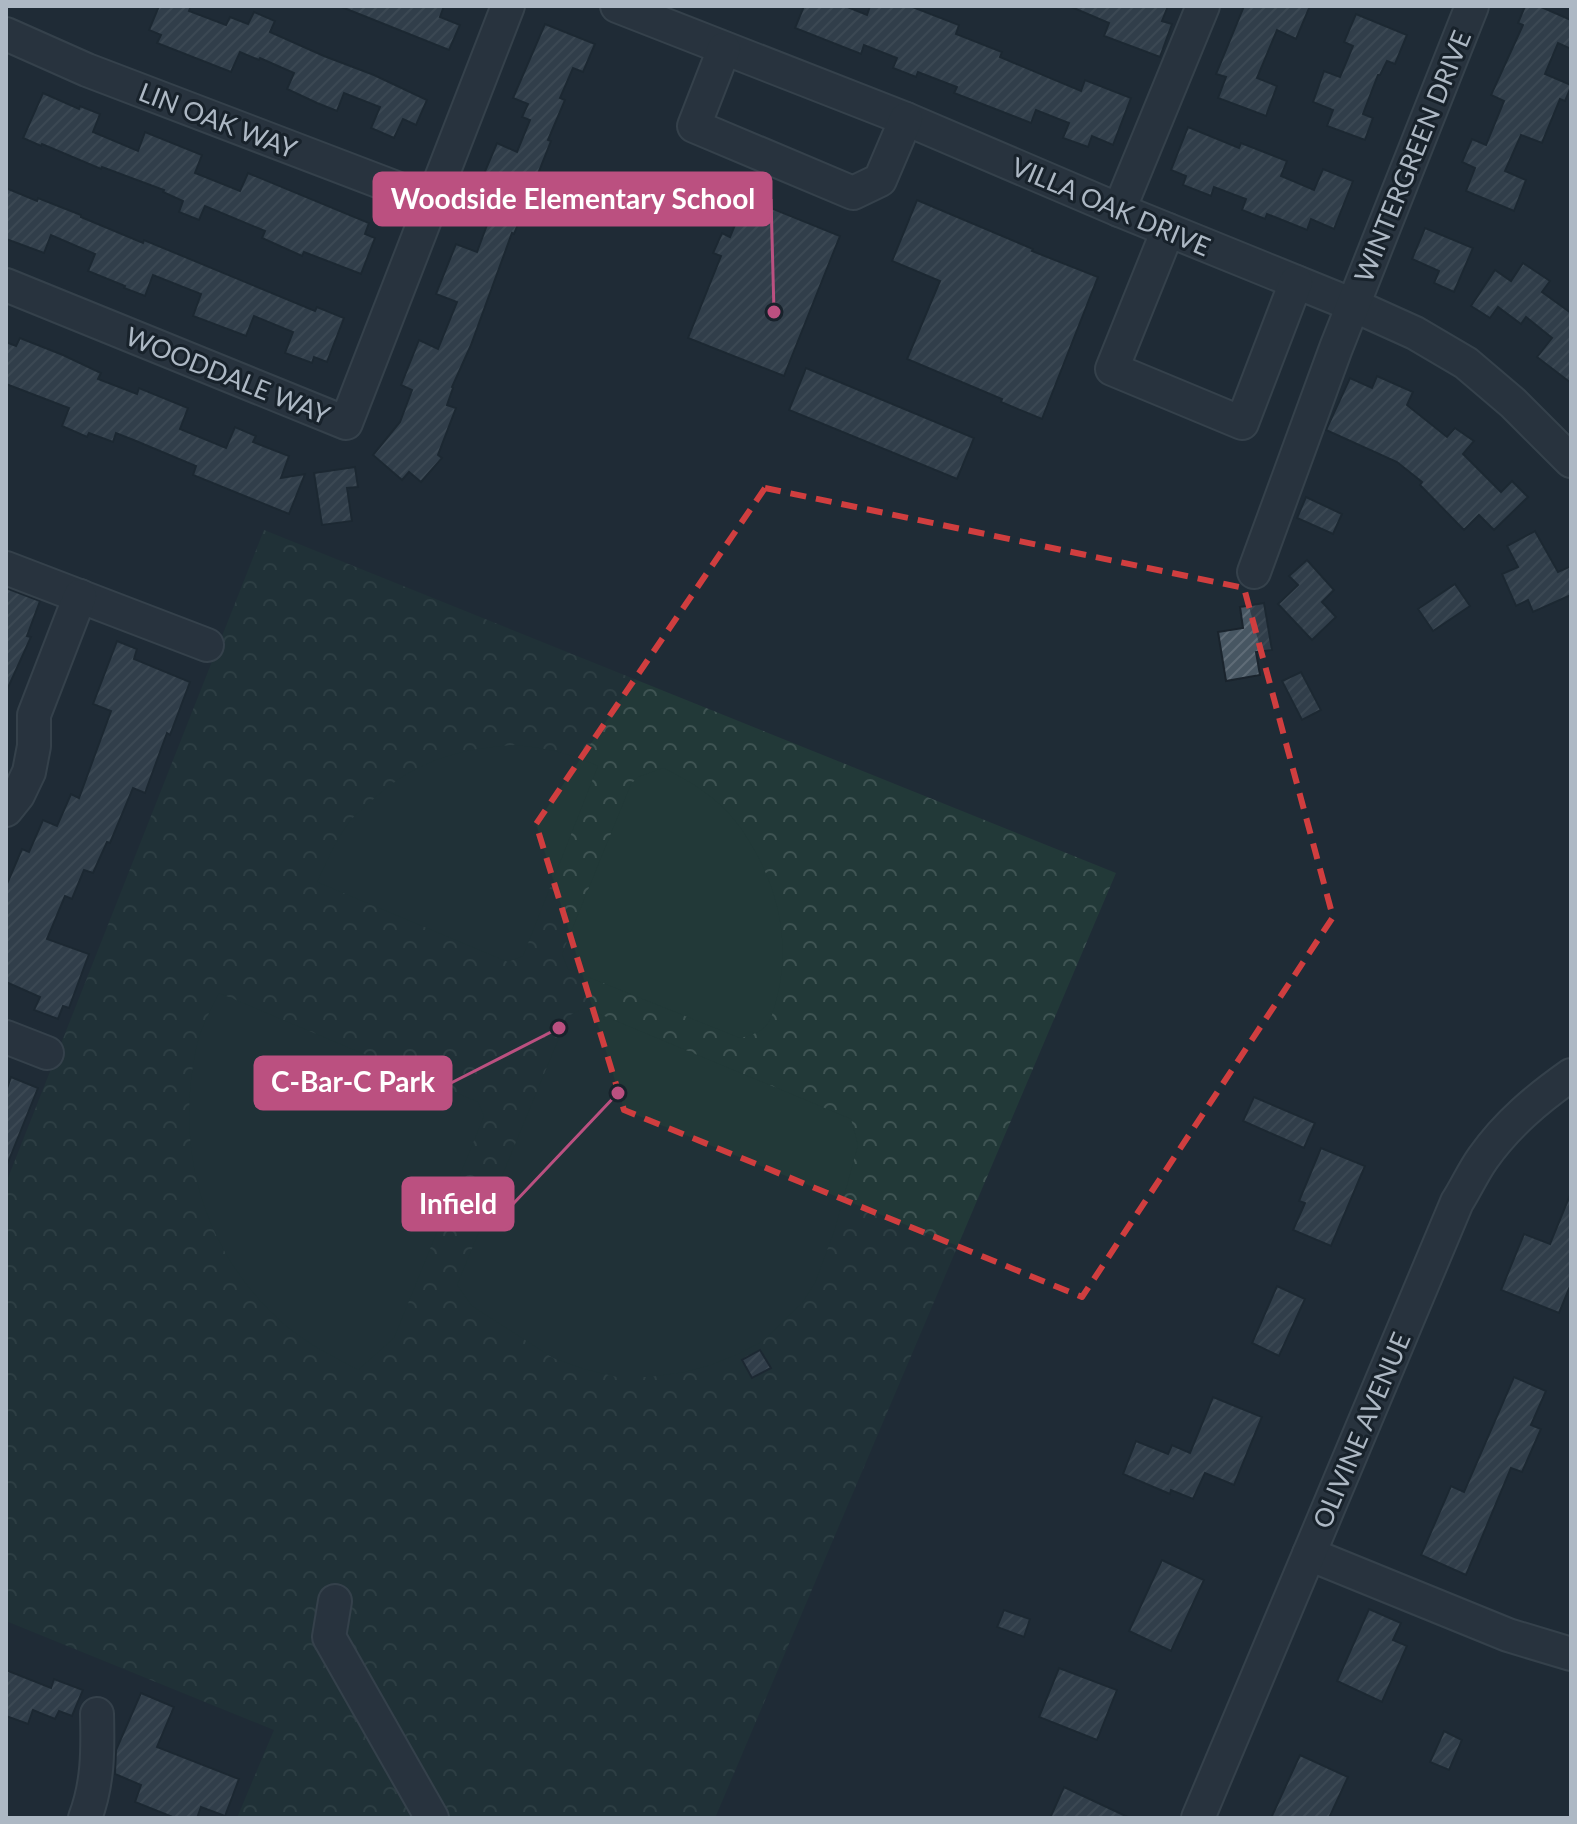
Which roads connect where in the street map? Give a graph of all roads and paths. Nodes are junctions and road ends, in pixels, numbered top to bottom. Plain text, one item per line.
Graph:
1 (508, 6) edge
2 (617, 6) edge
3 (1203, 6) edge
4 (1472, 6) edge
5 (6, 34) edge
6 (724, 49) junction
7 (906, 119) junction
8 (433, 202) junction
9 (1119, 210) junction
10 (1168, 230) junction
11 (1296, 282) junction
12 (6, 285) edge
13 (1353, 305) junction
14 (1571, 461) edge
15 (6, 568) edge
16 (1254, 572) dead end
17 (80, 596) junction
18 (207, 645) dead end
19 (6, 810) edge
20 (6, 1037) edge
21 (47, 1053) dead end
22 (1571, 1075) edge
23 (1309, 1554) junction
24 (335, 1601) dead end
25 (1571, 1654) edge
26 (97, 1714) dead end
27 (85, 1818) edge
28 (432, 1818) edge
29 (1198, 1818) edge

1 - 8 street, WOODDALE WAY
2 - 6 street, VILLA OAK DRIVE
3 - 9 street
4 - 13 street, WINTERGREEN DRIVE
5 - 8 street, LIN OAK WAY
6 - 7 street, VILLA OAK DRIVE
6 - 7 street
7 - 9 street, VILLA OAK DRIVE
8 - 12 street, WOODDALE WAY
9 - 10 street, VILLA OAK DRIVE
10 - 11 street, VILLA OAK DRIVE
10 - 11 street
11 - 13 street, VILLA OAK DRIVE
13 - 14 street, VILLA OAK DRIVE
13 - 16 street, WINTERGREEN DRIVE
15 - 17 street
17 - 18 street
17 - 19 street
20 - 21 street
22 - 23 street, OLIVINE AVENUE
23 - 25 street
23 - 29 street, OLIVINE AVENUE
24 - 28 street
26 - 27 street

